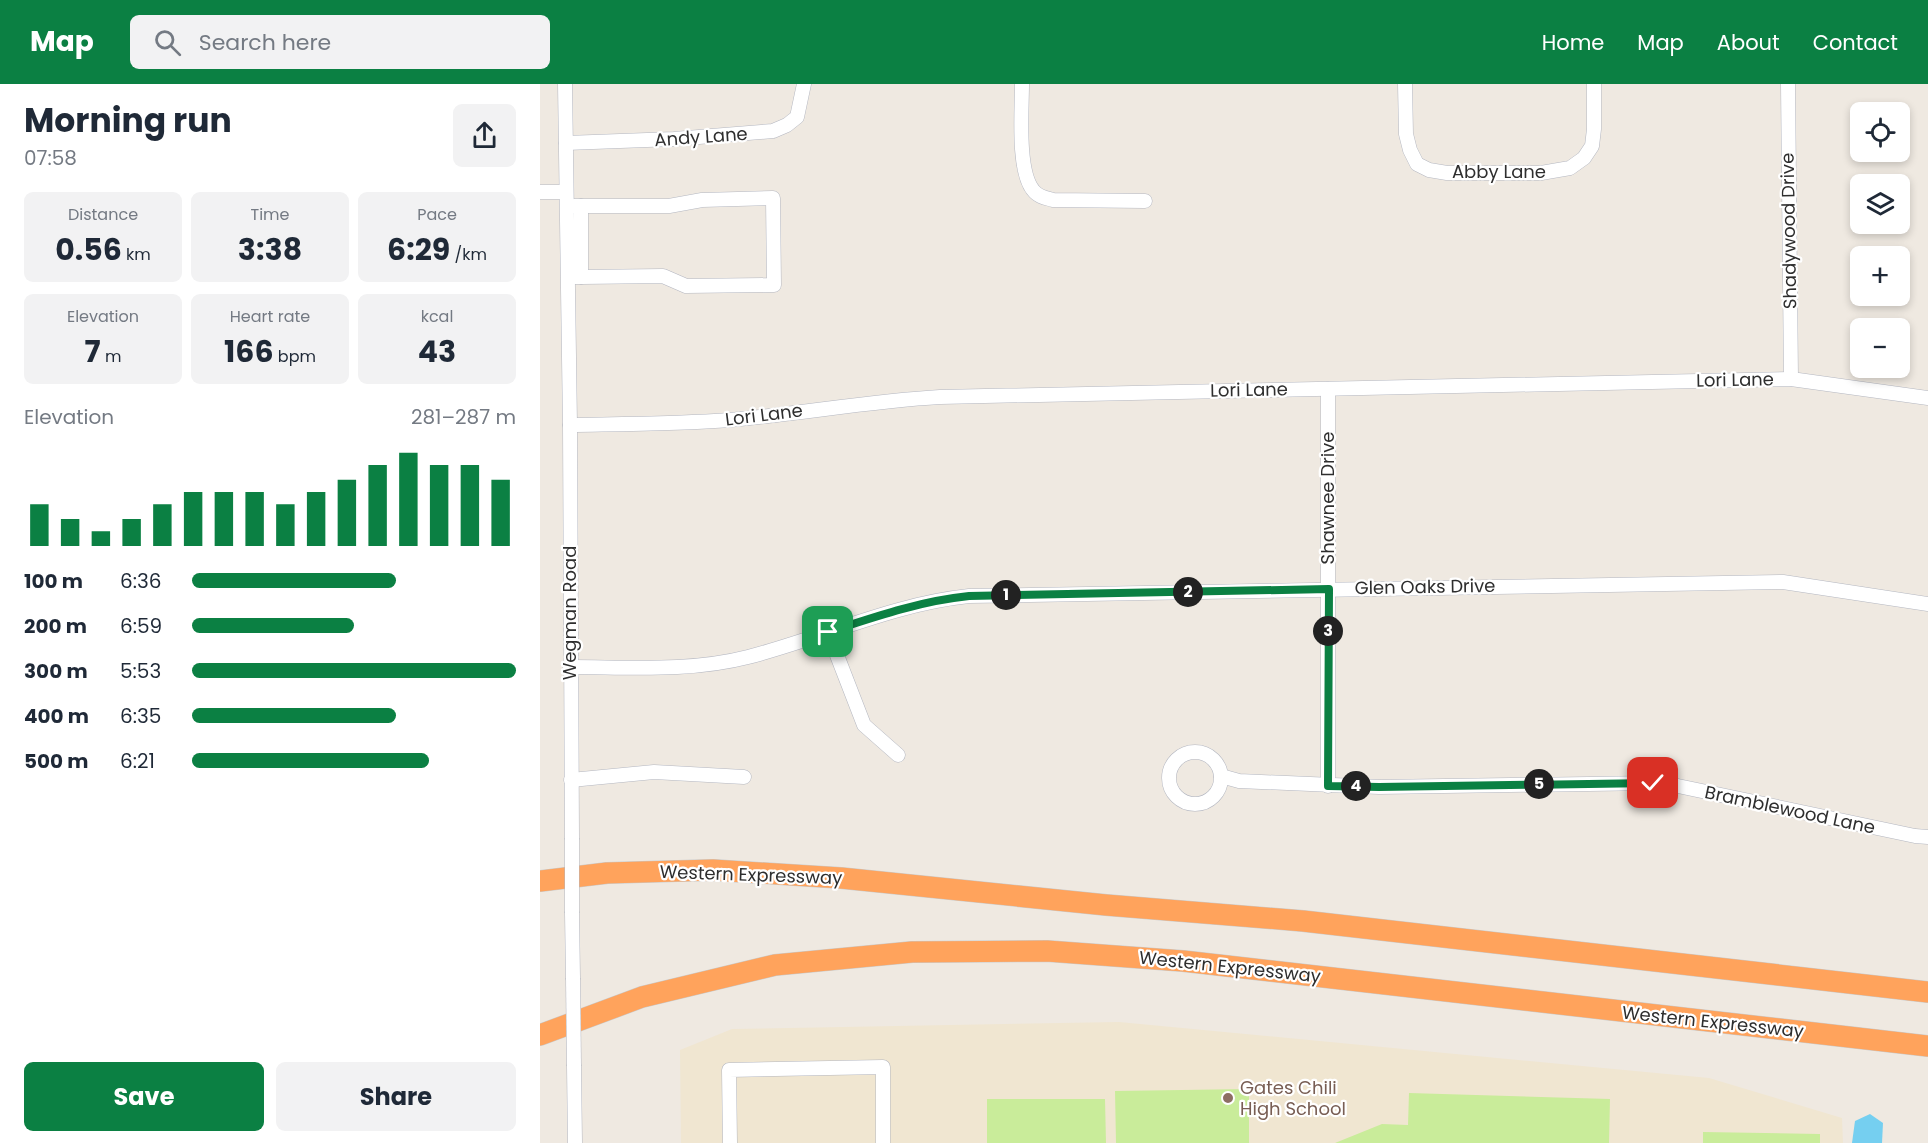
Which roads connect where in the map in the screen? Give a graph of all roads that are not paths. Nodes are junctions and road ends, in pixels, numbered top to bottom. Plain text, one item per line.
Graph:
1 (565, 84) edge
2 (804, 84) edge
3 (1022, 84) edge
4 (1405, 84) edge
5 (1594, 84) edge
6 (1788, 84) edge
7 (566, 143) junction
8 (540, 192) edge
9 (566, 199) junction
10 (1145, 201) dead end
11 (581, 206) junction
12 (574, 277) junction
13 (1791, 379) junction
14 (1328, 389) junction
15 (1928, 398) edge
16 (570, 425) junction
17 (1329, 589) junction
18 (1928, 604) edge
19 (828, 632) junction
20 (570, 667) junction
21 (898, 755) dead end
22 (1221, 776) dead end
23 (744, 777) dead end
24 (571, 780) junction
25 (1328, 786) junction
26 (1928, 837) edge
27 (540, 881) edge
28 (1928, 992) edge
29 (540, 1035) edge
30 (1928, 1046) edge
31 (575, 1143) edge
32 (730, 1143) edge
33 (883, 1143) edge

1 - 7 street, Wegman Road
2 - 7 street, Andy Lane
3 - 10 street
4 - 5 street, Abby Lane
6 - 13 street, Shadywood Drive
7 - 9 street, Wegman Road
8 - 9 street
9 - 11 street
9 - 12 street, Wegman Road
11 - 12 street
11 - 12 street
12 - 16 street, Wegman Road
13 - 14 street, Lori Lane
13 - 15 street, Lori Lane
14 - 16 street, Lori Lane
14 - 17 street, Shawnee Drive
16 - 20 street, Wegman Road
17 - 18 street, Glen Oaks Drive
17 - 19 street, Glen Oaks Drive
17 - 25 street, Shawnee Drive
19 - 20 street, Glen Oaks Drive
19 - 21 street
20 - 24 street, Wegman Road
22 - 25 street, Bramblewood Lane
23 - 24 street
24 - 31 street, Wegman Road, bridge
25 - 26 street, Bramblewood Lane
27 - 28 highway, Western Expressway
29 - 30 highway, Western Expressway
32 - 33 street

